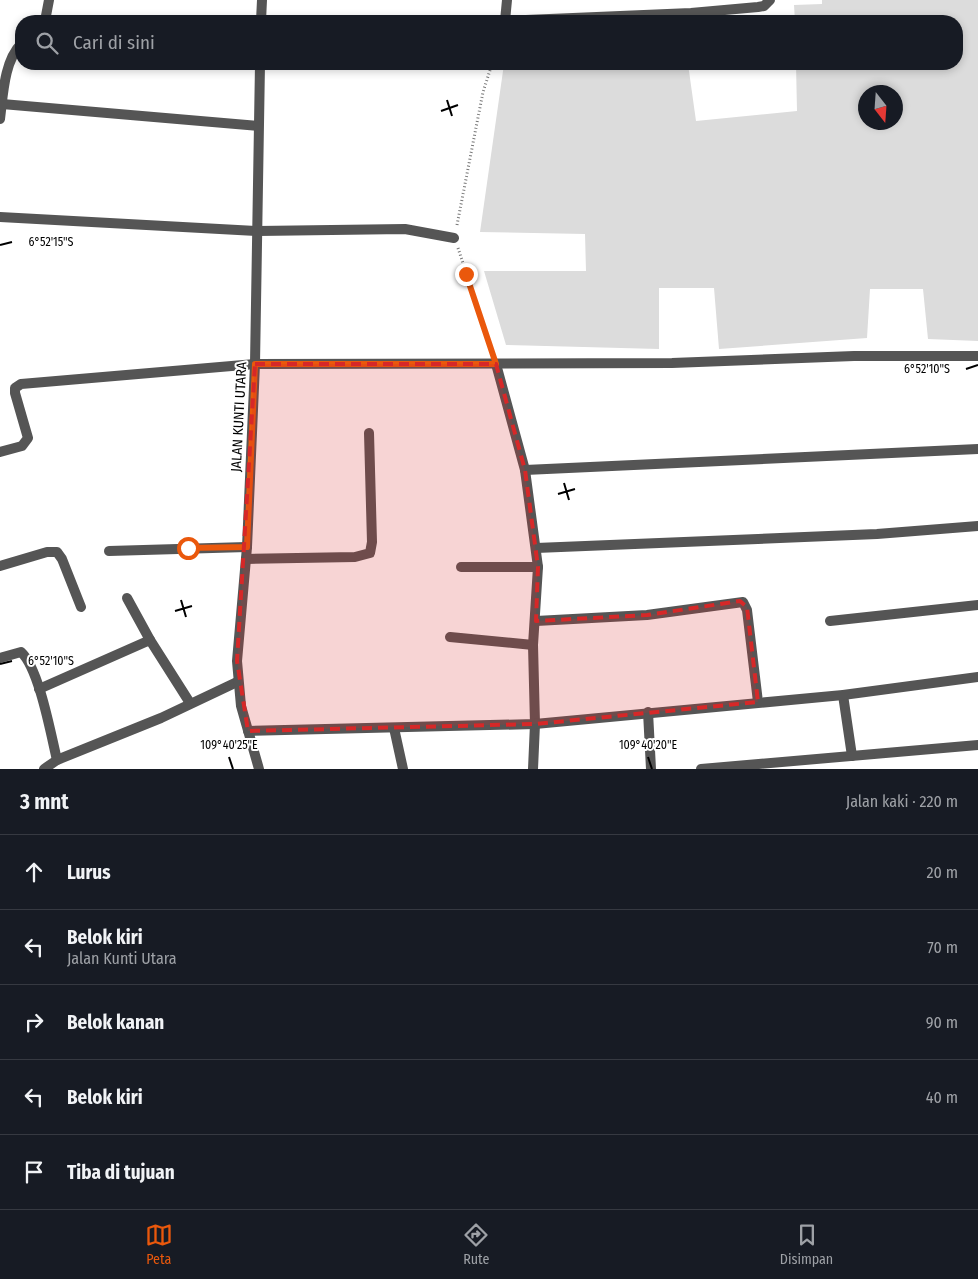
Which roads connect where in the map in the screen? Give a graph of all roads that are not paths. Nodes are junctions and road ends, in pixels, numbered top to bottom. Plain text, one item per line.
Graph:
1 (49, 0) edge
2 (262, 0) edge
3 (507, 0) edge
4 (770, 0) edge
5 (45, 15) edge
6 (261, 15) edge
7 (506, 15) edge
8 (622, 15) edge
9 (15, 52) edge
10 (260, 70) edge
11 (2, 100) edge
12 (0, 119) edge
13 (258, 126) junction
14 (0, 217) edge
15 (258, 231) junction
16 (454, 238) road end
17 (978, 356) edge
18 (255, 364) junction
19 (496, 364) junction
20 (369, 433) dead end
21 (978, 449) edge
22 (0, 452) edge
23 (525, 470) junction
24 (978, 526) edge
25 (247, 547) junction
26 (536, 548) junction
27 (109, 551) dead end
28 (246, 559) junction
29 (0, 566) edge
30 (461, 567) dead end
31 (538, 567) junction
32 (127, 598) dead end
33 (978, 605) edge
34 (81, 607) dead end
35 (536, 621) junction
36 (830, 621) dead end
37 (450, 637) dead end
38 (150, 640) junction
39 (533, 645) junction
40 (0, 658) edge
41 (978, 678) edge
42 (237, 682) junction
43 (39, 689) junction
44 (843, 694) junction
45 (758, 702) junction
46 (190, 703) junction
47 (648, 712) junction
48 (535, 724) junction
49 (394, 728) junction
50 (248, 731) junction
51 (978, 745) edge
52 (852, 756) junction
53 (57, 760) junction
54 (44, 769) edge
55 (259, 769) edge
56 (403, 769) edge
57 (533, 769) edge
58 (651, 769) edge
59 (701, 769) edge

1 - 5 street
2 - 6 street
3 - 7 street
4 - 8 street
9 - 11 street
10 - 13 street, JALAN KUNTI UTARA
11 - 12 street
11 - 13 street
13 - 15 street, JALAN KUNTI UTARA
14 - 15 street
15 - 16 street
15 - 18 street, JALAN KUNTI UTARA
17 - 19 street
18 - 19 street
18 - 22 street
18 - 25 street, JALAN KUNTI UTARA
19 - 23 street
20 - 28 street
21 - 23 street
23 - 26 street
24 - 26 street
25 - 27 street
25 - 28 street, JALAN KUNTI UTARA
26 - 31 street
28 - 42 street, JALAN KUNTI UTARA
29 - 34 street
30 - 31 street
31 - 35 street
32 - 38 street
33 - 36 street
35 - 39 street
35 - 45 street
37 - 39 street
38 - 43 street
38 - 46 street
39 - 48 street
40 - 43 street
41 - 44 street
42 - 46 street
42 - 50 street, JALAN KUNTI UTARA
43 - 53 street
44 - 45 street
44 - 52 street
45 - 47 street
46 - 53 street
47 - 48 street
47 - 58 street
48 - 49 street
48 - 57 street
49 - 50 street
49 - 56 street
50 - 55 street, JALAN KUNTI UTARA
51 - 52 street
52 - 59 street
53 - 54 street

